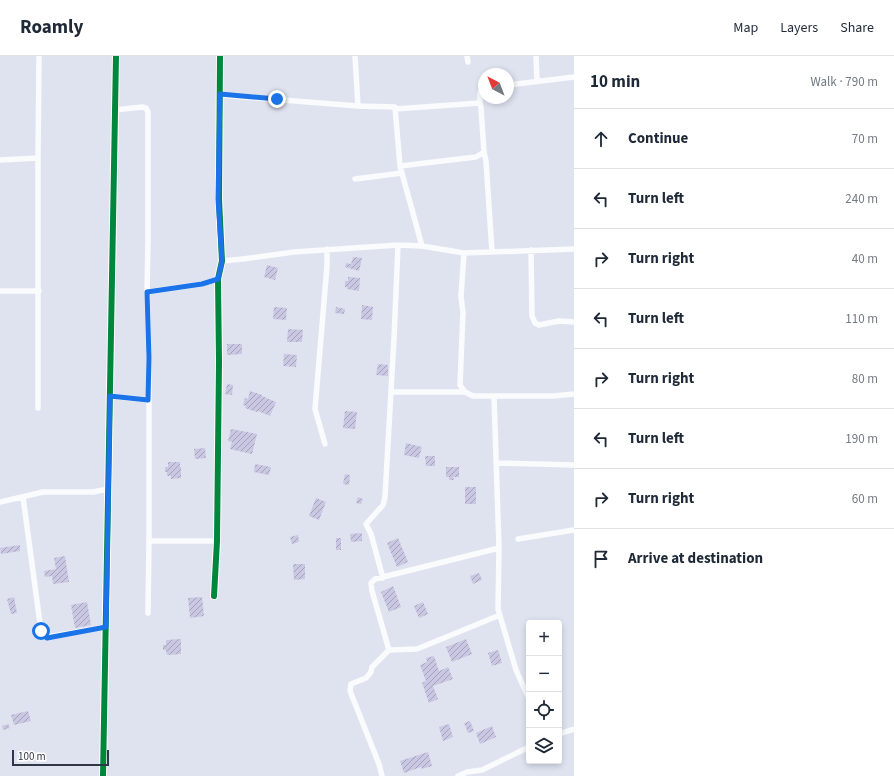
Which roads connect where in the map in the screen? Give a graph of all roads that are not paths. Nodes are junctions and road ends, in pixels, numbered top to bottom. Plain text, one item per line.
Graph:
1 (39, 56) edge
2 (116, 56) edge
3 (220, 56) edge
4 (355, 56) edge
5 (536, 56) edge
6 (574, 77) edge
7 (537, 81) junction
8 (514, 84) edge
9 (220, 94) junction
10 (478, 103) edge
11 (480, 104) edge
12 (358, 106) junction
13 (395, 109) junction
14 (115, 110) junction
15 (484, 152) junction
16 (38, 158) junction
17 (0, 160) edge
18 (400, 166) junction
19 (402, 173) junction
20 (355, 179) dead end
21 (398, 245) junction
22 (422, 246) junction
23 (327, 249) junction
24 (574, 249) edge
25 (531, 250) junction
26 (492, 252) junction
27 (464, 253) junction
28 (222, 261) junction
29 (218, 279) junction
30 (0, 291) edge
31 (39, 291) junction
32 (147, 292) junction
33 (574, 322) edge
34 (391, 392) junction
35 (465, 392) junction
36 (574, 394) edge
37 (110, 396) junction
38 (494, 396) junction
39 (148, 400) junction
40 (38, 408) dead end
41 (325, 444) dead end
42 (496, 463) junction
43 (574, 465) edge
44 (108, 489) junction
45 (23, 497) junction
46 (0, 502) edge
47 (574, 530) edge
48 (518, 539) dead end
49 (149, 541) junction
50 (217, 541) junction
51 (499, 548) junction
52 (383, 578) junction
53 (214, 596) dead end
54 (148, 613) dead end
55 (500, 614) junction
56 (106, 627) junction
57 (389, 650) junction
58 (526, 692) edge
59 (574, 729) edge
60 (562, 733) edge
61 (526, 748) edge
62 (103, 776) edge
63 (382, 776) edge
64 (458, 776) edge

1 - 16 street
2 - 14 street
3 - 9 street
4 - 12 street
5 - 7 street
6 - 7 street
7 - 8 street
9 - 12 street
9 - 28 street
10 - 13 street
11 - 15 street
12 - 13 street
13 - 18 street
14 - 32 street
14 - 37 street
15 - 18 street
15 - 26 street
16 - 17 street
16 - 31 street
18 - 19 street
19 - 20 street
19 - 22 street
21 - 22 street
21 - 23 street
21 - 34 street
22 - 27 street
23 - 28 street
23 - 41 street
24 - 25 street
25 - 26 street
25 - 33 street
26 - 27 street
27 - 35 street
28 - 29 street
29 - 32 street
29 - 50 street
30 - 31 street
31 - 40 street
32 - 39 street
34 - 35 street
34 - 52 street
35 - 38 street
36 - 38 street
37 - 39 street
37 - 44 street
38 - 42 street
39 - 49 street
42 - 43 street
42 - 51 street
44 - 45 street
44 - 56 street
45 - 46 street
45 - 56 street
47 - 48 street
49 - 50 street
49 - 54 street
50 - 53 street
51 - 52 street
51 - 55 street
52 - 57 street
55 - 57 street
55 - 58 street
56 - 62 street
57 - 63 street
59 - 60 street
61 - 64 street

